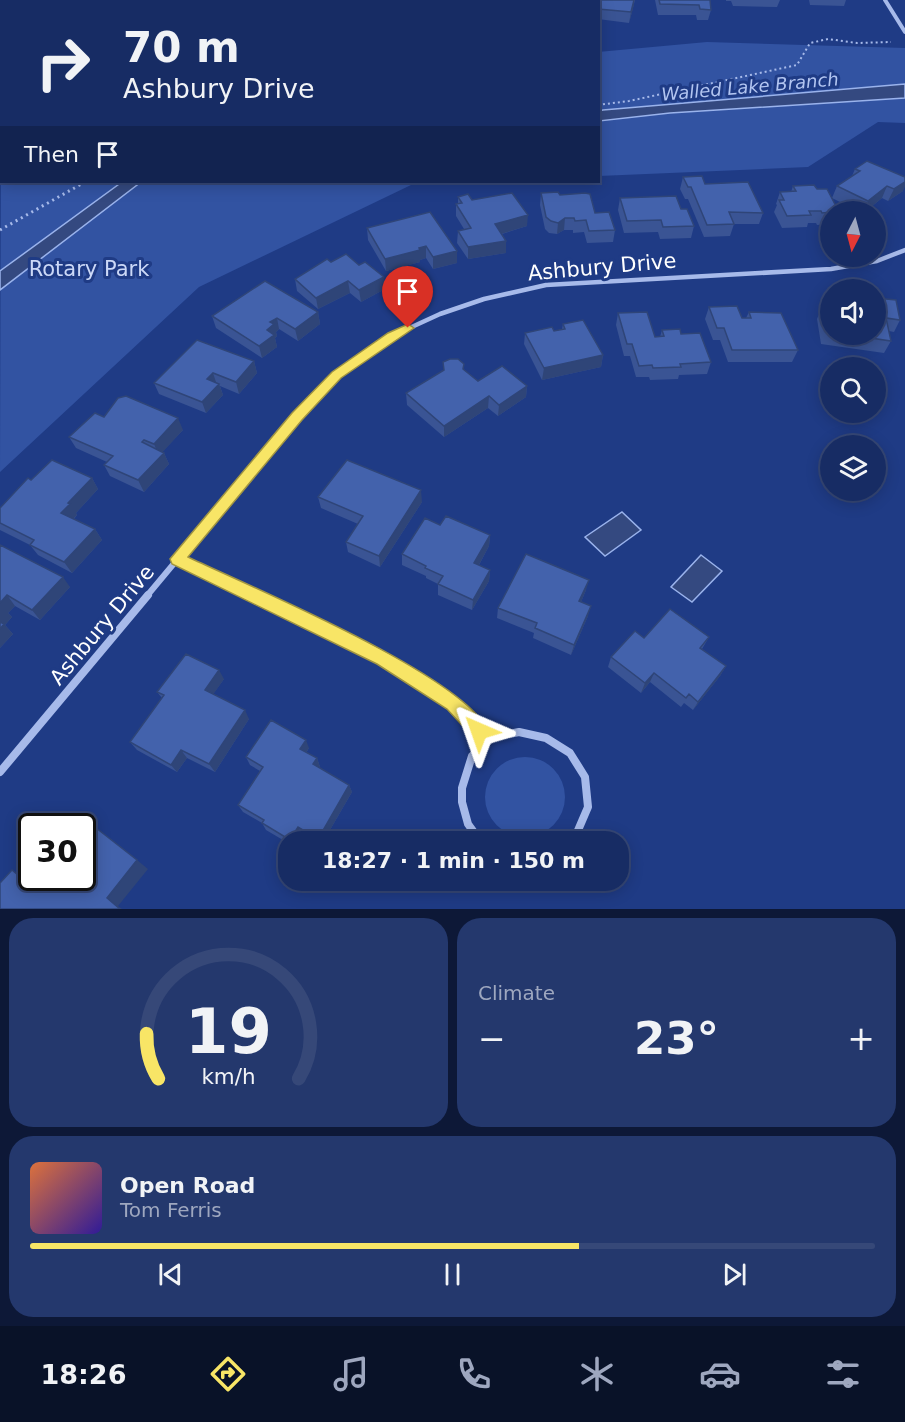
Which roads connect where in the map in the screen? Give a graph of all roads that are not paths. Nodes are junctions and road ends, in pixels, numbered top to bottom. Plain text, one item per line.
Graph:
1 (885, 0) edge
2 (905, 32) edge
3 (905, 250) edge
4 (177, 559) junction
5 (487, 742) junction
6 (0, 772) edge
7 (475, 831) edge
8 (581, 831) edge

1 - 2 street
3 - 4 street, Ashbury Drive
4 - 5 street
4 - 6 street, Ashbury Drive
5 - 7 street
5 - 8 street

